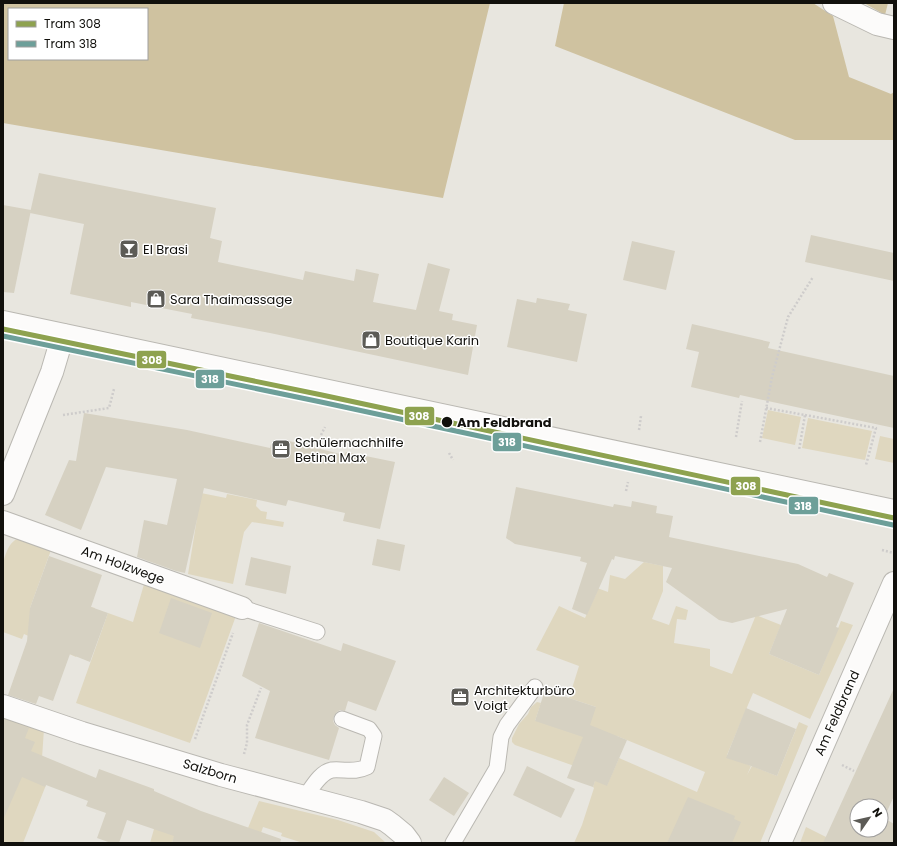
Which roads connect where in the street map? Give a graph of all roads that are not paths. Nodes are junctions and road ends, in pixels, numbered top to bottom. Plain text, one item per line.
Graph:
1 (834, 3) edge
2 (894, 28) edge
3 (3, 322) edge
4 (63, 335) junction
5 (3, 494) edge
6 (894, 512) edge
7 (3, 522) edge
8 (894, 583) edge
9 (242, 608) joint
10 (317, 632) dead end
11 (535, 687) dead end
12 (3, 706) edge
13 (342, 719) dead end
14 (305, 797) junction
15 (410, 843) edge
16 (453, 843) edge
17 (780, 843) edge

1 - 2 street
3 - 4 street
4 - 5 street
4 - 6 street
7 - 9 street, Am Holzwege
8 - 17 street, Am Feldbrand
9 - 10 lane
11 - 16 lane
12 - 14 street, Salzborn
13 - 14 lane
14 - 15 street, Salzborn

